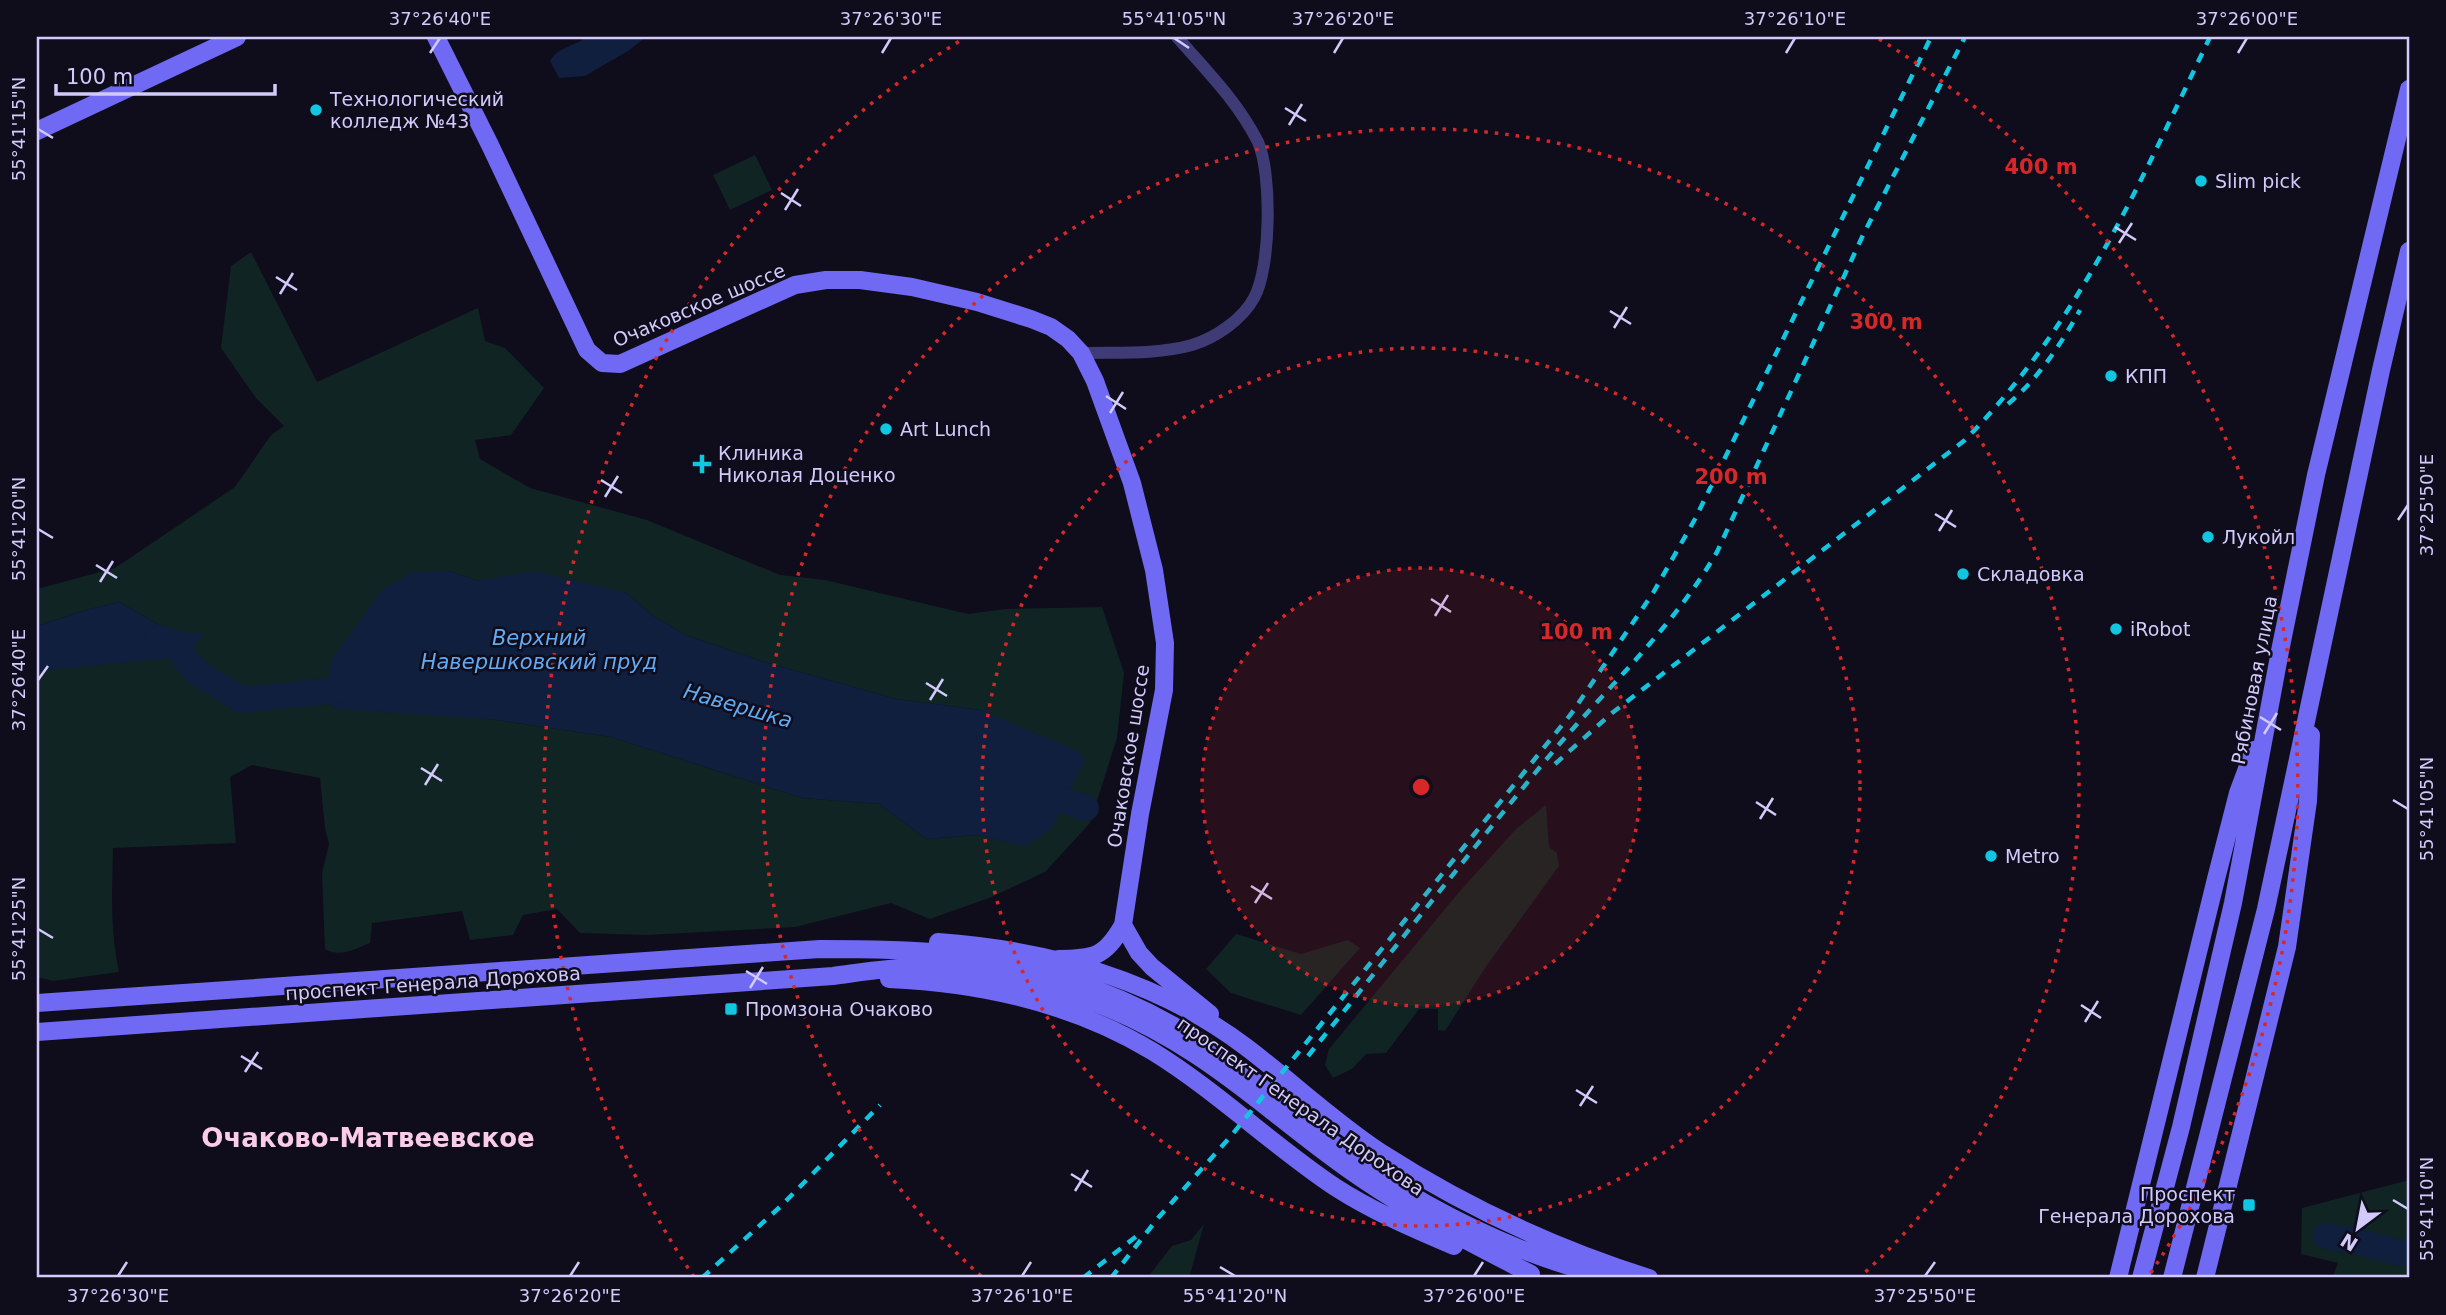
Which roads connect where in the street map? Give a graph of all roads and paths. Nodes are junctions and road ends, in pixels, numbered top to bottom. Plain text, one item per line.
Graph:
1 (237, 37) edge
2 (436, 37) edge
3 (1177, 37) edge
4 (2409, 89) edge
5 (37, 131) edge
6 (2409, 251) edge
7 (1081, 353) junction
8 (2313, 682) junction
9 (2273, 698) junction
10 (1124, 925) junction
11 (820, 949) junction
12 (1058, 960) junction
13 (37, 1003) edge
14 (37, 1032) edge
15 (1272, 1068) junction
16 (1537, 1276) edge
17 (1611, 1278) edge
18 (1649, 1278) edge
19 (2118, 1278) edge
20 (2141, 1278) edge
21 (2172, 1278) edge
22 (2205, 1278) edge

1 - 5 main road
2 - 7 main road, Очаковское шоссе
3 - 7 street
4 - 9 main road, Рябиновая улица
6 - 8 main road
7 - 10 main road, Очаковское шоссе
8 - 21 main road
8 - 22 main road
9 - 19 main road
9 - 20 main road, Рябиновая улица
10 - 12 main road
10 - 15 main road
11 - 12 main road, проспект Генерала Дорохова
11 - 13 main road, проспект Генерала Дорохова
11 - 17 main road, проспект Генерала Дорохова
12 - 15 main road, проспект Генерала Дорохова
14 - 16 main road, проспект Генерала Дорохова
15 - 18 main road, проспект Генерала Дорохова

